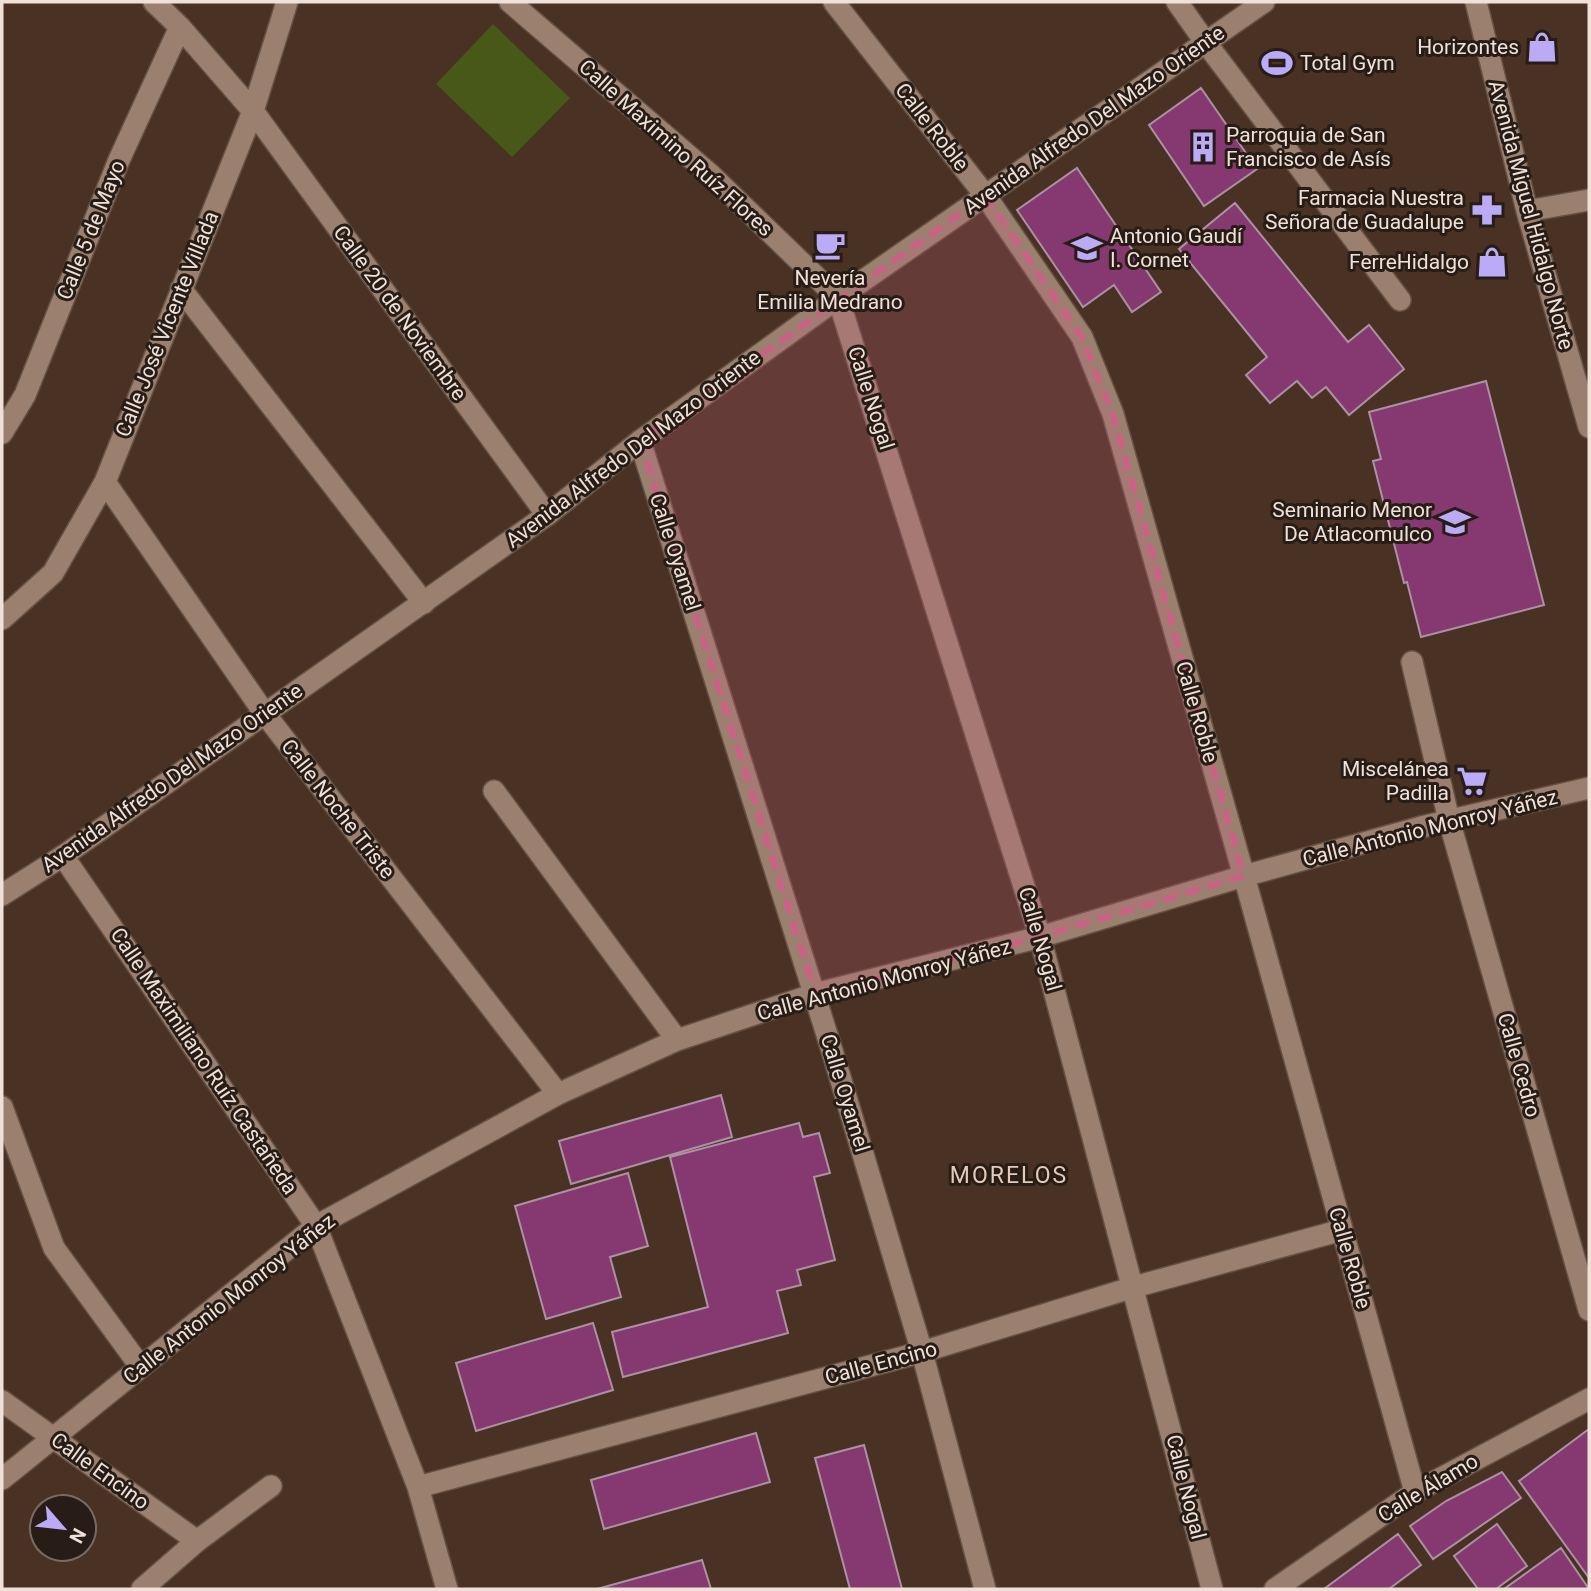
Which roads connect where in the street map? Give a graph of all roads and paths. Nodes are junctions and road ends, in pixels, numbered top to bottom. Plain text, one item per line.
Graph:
1 (154, 2) edge
2 (288, 2) edge
3 (510, 2) edge
4 (834, 2) edge
5 (1178, 2) edge
6 (1264, 2) edge
7 (1476, 2) edge
8 (180, 27) junction
9 (1206, 43) junction
10 (253, 111) junction
11 (985, 195) junction
12 (1589, 200) edge
13 (1527, 211) junction
14 (181, 289) junction
15 (838, 298) junction
16 (1399, 300) dead end
17 (1589, 427) edge
18 (2, 433) edge
19 (640, 441) junction
20 (105, 482) junction
21 (547, 515) junction
22 (424, 603) junction
23 (2, 619) edge
24 (1412, 662) dead end
25 (265, 713) junction
26 (1589, 788) edge
27 (494, 792) dead end
28 (1449, 820) junction
29 (63, 856) junction
30 (1244, 876) junction
31 (2, 895) edge
32 (1040, 937) junction
33 (815, 994) junction
34 (677, 1040) junction
35 (558, 1094) junction
36 (2, 1107) edge
37 (316, 1226) junction
38 (1342, 1230) junction
39 (1134, 1287) junction
40 (1589, 1310) edge
41 (922, 1352) junction
42 (140, 1366) junction
43 (1589, 1399) edge
44 (2, 1401) edge
45 (54, 1437) junction
46 (2, 1479) edge
47 (271, 1486) dead end
48 (418, 1487) junction
49 (1415, 1492) junction
50 (197, 1541) junction
51 (142, 1589) edge
52 (446, 1589) edge
53 (985, 1589) edge
54 (1212, 1589) edge
55 (1275, 1589) edge

1 - 8 street, Calle 20 de Noviembre
2 - 10 street, Calle José Vicente Villada
3 - 15 street, Calle Maximino Ruíz Flores
4 - 11 street, Calle Roble
5 - 9 street
6 - 9 street, Avenida Alfredo Del Mazo Oriente
7 - 13 street, Avenida Miguel Hidalgo Norte
8 - 10 street, Calle 20 de Noviembre
8 - 18 street, Calle 5 de Mayo
9 - 11 street, Avenida Alfredo Del Mazo Oriente
9 - 16 street
10 - 14 street, Calle José Vicente Villada
10 - 21 street, Calle 20 de Noviembre
11 - 15 street, Avenida Alfredo Del Mazo Oriente
11 - 30 street, Calle Roble
12 - 13 street
13 - 17 street, Avenida Miguel Hidalgo Norte
14 - 20 street, Calle José Vicente Villada
14 - 22 street
15 - 19 street, Avenida Alfredo Del Mazo Oriente
15 - 32 street, Calle Nogal
19 - 21 street, Avenida Alfredo Del Mazo Oriente
19 - 33 street, Calle Oyamel
20 - 23 street, Calle José Vicente Villada
20 - 25 street, Calle Noche Triste
21 - 22 street, Avenida Alfredo Del Mazo Oriente
22 - 25 street, Avenida Alfredo Del Mazo Oriente
24 - 28 street, Calle Cedro
25 - 29 street, Avenida Alfredo Del Mazo Oriente
25 - 35 street, Calle Noche Triste
26 - 28 street, Calle Antonio Monroy Yáñez
27 - 34 street
28 - 30 street, Calle Antonio Monroy Yáñez
28 - 40 street, Calle Cedro
29 - 31 street, Avenida Alfredo Del Mazo Oriente
29 - 37 street, Calle Maximiliano Ruíz Castañeda
30 - 32 street, Calle Antonio Monroy Yáñez
30 - 38 street, Calle Roble
32 - 33 street, Calle Antonio Monroy Yáñez
32 - 39 street, Calle Nogal
33 - 34 street, Calle Antonio Monroy Yáñez
33 - 41 street, Calle Oyamel
34 - 35 street, Calle Antonio Monroy Yáñez
35 - 37 street, Calle Antonio Monroy Yáñez
36 - 42 street
37 - 42 street, Calle Antonio Monroy Yáñez
37 - 48 street, Calle Maximiliano Ruíz Castañeda
38 - 39 street, Calle Encino
38 - 49 street, Calle Roble
39 - 41 street, Calle Encino
39 - 54 street, Calle Nogal
41 - 48 street, Calle Encino
41 - 53 street, Calle Oyamel
42 - 45 street, Calle Antonio Monroy Yáñez
43 - 49 street, Calle Álamo
44 - 45 street, Calle Encino
45 - 46 street, Calle Antonio Monroy Yáñez
45 - 50 street, Calle Encino
47 - 50 street
48 - 52 street, Calle Maximiliano Ruíz Castañeda
49 - 55 street, Calle Álamo
50 - 51 street

